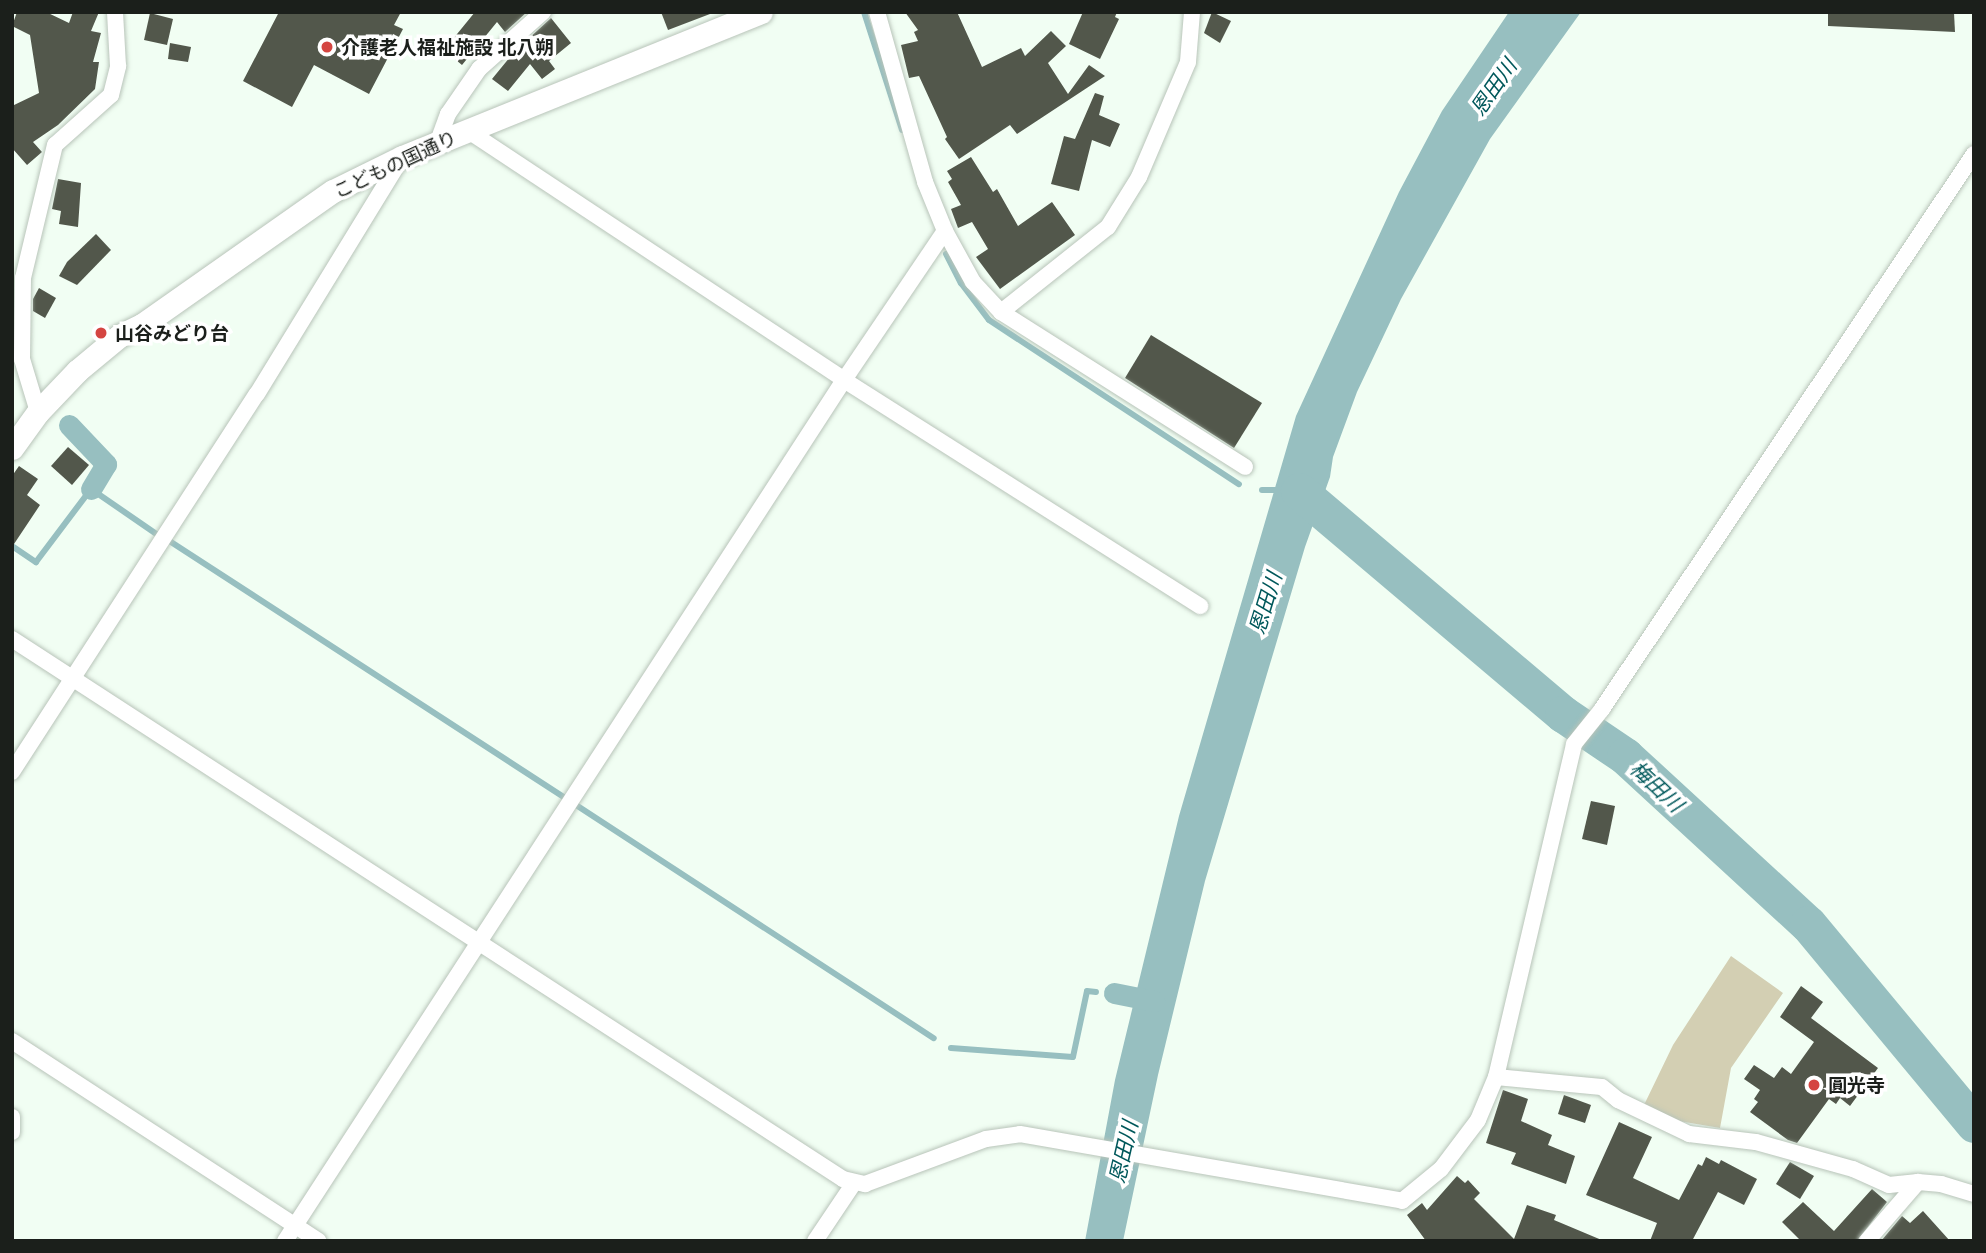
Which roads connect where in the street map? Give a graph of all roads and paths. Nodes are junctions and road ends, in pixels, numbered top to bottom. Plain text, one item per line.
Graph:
1 (115, 12) edge
2 (543, 12) edge
3 (761, 12) edge
4 (877, 12) edge
5 (1192, 12) edge
6 (467, 131) junction
7 (437, 144) junction
8 (1974, 154) edge
9 (402, 157) junction
10 (945, 231) junction
11 (1001, 312) junction
12 (844, 380) junction
13 (38, 412) junction
14 (12, 447) edge
15 (1245, 467) dead end
16 (1200, 606) dead end
17 (12, 639) edge
18 (72, 677) junction
19 (12, 772) edge
20 (479, 942) junction
21 (12, 1041) edge
22 (1496, 1077) junction
23 (12, 1117) edge
24 (12, 1132) edge
25 (1918, 1182) junction
26 (854, 1183) junction
27 (1974, 1194) edge
28 (296, 1225) junction
29 (285, 1241) edge
30 (319, 1241) edge
31 (815, 1241) edge
32 (1867, 1241) edge

1 - 13 street
2 - 7 street
3 - 6 main road, こどもの国通り
4 - 10 street
5 - 11 street
6 - 7 main road, こどもの国通り
6 - 12 street
7 - 9 main road, こどもの国通り
8 - 22 street
9 - 13 main road, こどもの国通り
9 - 18 street
10 - 11 street
10 - 12 street
11 - 15 street
12 - 16 street
12 - 20 street
13 - 14 main road, こどもの国通り
17 - 18 street
18 - 19 street
18 - 20 street
20 - 26 street
20 - 28 street
21 - 28 street
22 - 25 street
22 - 26 street
23 - 24 street
25 - 27 street
25 - 32 street
26 - 31 street
28 - 29 street
28 - 30 street

